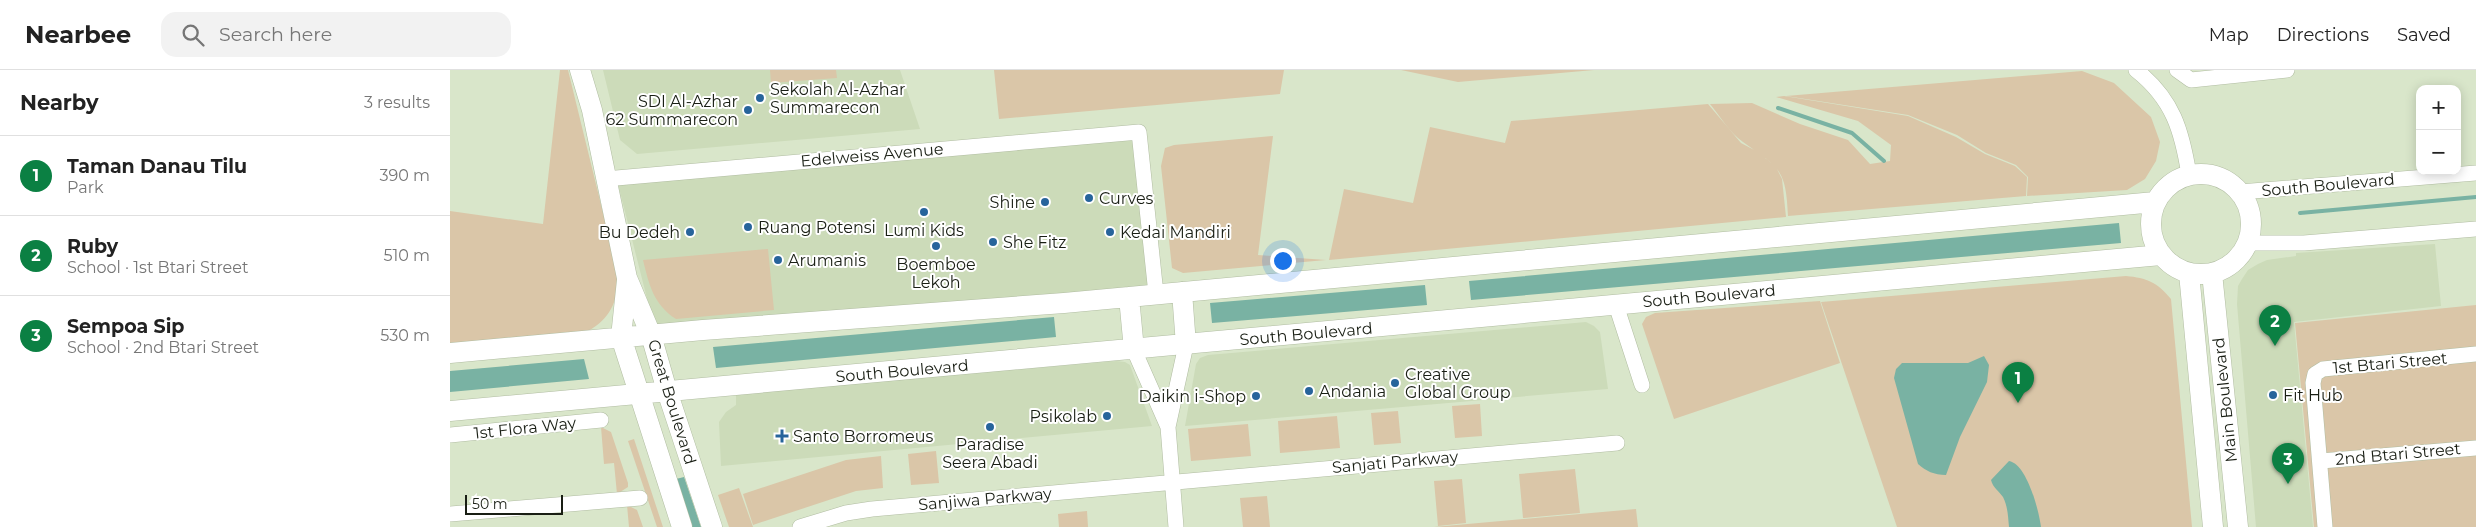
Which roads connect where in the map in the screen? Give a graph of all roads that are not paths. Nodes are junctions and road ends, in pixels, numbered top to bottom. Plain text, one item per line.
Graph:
1 (580, 70) edge
2 (2136, 70) edge
3 (2177, 70) edge
4 (2287, 70) edge
5 (2476, 173) edge
6 (2189, 175) junction
7 (606, 178) junction
8 (2240, 192) junction
9 (2155, 202) junction
10 (2476, 229) edge
11 (2247, 243) junction
12 (2161, 255) junction
13 (2189, 273) junction
14 (2212, 273) junction
15 (627, 278) junction
16 (1182, 292) junction
17 (1156, 294) junction
18 (1129, 297) junction
19 (1616, 305) junction
20 (651, 335) junction
21 (621, 337) junction
22 (1186, 345) junction
23 (1134, 350) junction
24 (450, 353) edge
25 (2476, 354) edge
26 (1642, 385) dead end
27 (667, 391) junction
28 (638, 394) junction
29 (450, 412) edge
30 (601, 420) dead end
31 (1168, 427) junction
32 (450, 435) edge
33 (1617, 443) dead end
34 (2476, 448) edge
35 (2321, 461) junction
36 (1173, 482) junction
37 (640, 498) dead end
38 (450, 514) edge
39 (682, 527) edge
40 (712, 527) edge
41 (800, 527) edge
42 (1176, 527) edge
43 (2213, 527) edge
44 (2238, 527) edge
45 (2325, 527) edge

1 - 7 main road, Great Boulevard
2 - 6 street
3 - 4 street
5 - 8 street, South Boulevard
6 - 8 main road
6 - 9 main road
7 - 15 main road, Great Boulevard
7 - 17 street, Edelweiss Avenue
8 - 11 main road
9 - 12 main road
9 - 16 main road
10 - 11 street
11 - 14 main road
12 - 13 main road
12 - 19 main road, South Boulevard
13 - 14 main road
13 - 43 main road, Main Boulevard
14 - 44 main road, Main Boulevard
15 - 20 main road, Great Boulevard
15 - 21 main road, Great Boulevard
16 - 17 main road
16 - 22 main road
17 - 18 main road
18 - 20 main road
18 - 23 main road
19 - 22 main road, South Boulevard
19 - 26 street
20 - 21 main road
20 - 27 main road, Great Boulevard
21 - 24 main road
21 - 28 main road, Great Boulevard
22 - 23 main road, South Boulevard
22 - 31 street
23 - 27 main road, South Boulevard
23 - 31 street
25 - 35 street, 1st Btari Street
27 - 28 main road, South Boulevard
27 - 40 main road, Great Boulevard
28 - 29 main road, South Boulevard
28 - 39 main road, Great Boulevard
30 - 32 street, 1st Flora Way
31 - 36 street
33 - 36 street, Sanjati Parkway
34 - 35 street, 2nd Btari Street
35 - 45 street
36 - 41 street, Sanjiwa Parkway
36 - 42 street
37 - 38 street

